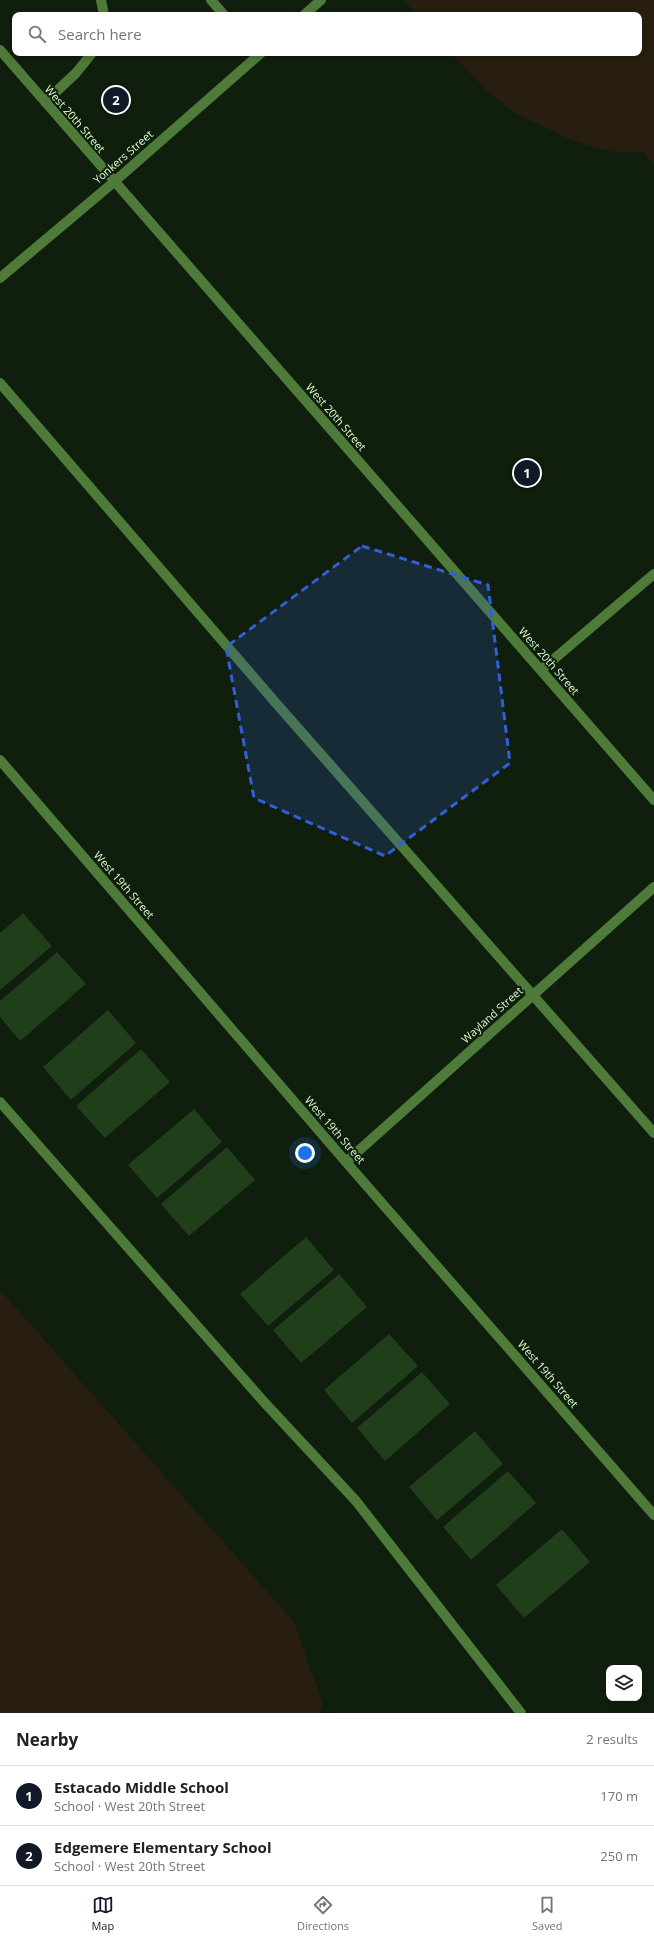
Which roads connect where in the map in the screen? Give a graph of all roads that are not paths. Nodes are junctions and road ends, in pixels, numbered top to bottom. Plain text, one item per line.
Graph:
1 (101, 0) edge
2 (211, 0) edge
3 (321, 0) edge
4 (103, 12) edge
5 (221, 12) edge
6 (307, 12) edge
7 (0, 50) edge
8 (90, 56) edge
9 (257, 56) edge
10 (45, 102) junction
11 (114, 182) junction
12 (0, 278) edge
13 (0, 383) edge
14 (654, 574) edge
15 (541, 670) junction
16 (0, 760) edge
17 (654, 800) edge
18 (654, 887) edge
19 (533, 994) junction
20 (0, 1102) edge
21 (654, 1133) edge
22 (346, 1162) junction
23 (654, 1514) edge
24 (521, 1713) edge

1 - 4 street
2 - 5 street
3 - 6 street
7 - 10 street, West 20th Street
8 - 10 street
9 - 11 street, Yonkers Street
10 - 11 street, West 20th Street
11 - 12 street, Yonkers Street
11 - 15 street, West 20th Street
13 - 19 street
14 - 15 street
15 - 17 street, West 20th Street
16 - 22 street, West 19th Street
18 - 19 street, Wayland Street
19 - 21 street
19 - 22 street, Wayland Street
20 - 24 street
22 - 23 street, West 19th Street

